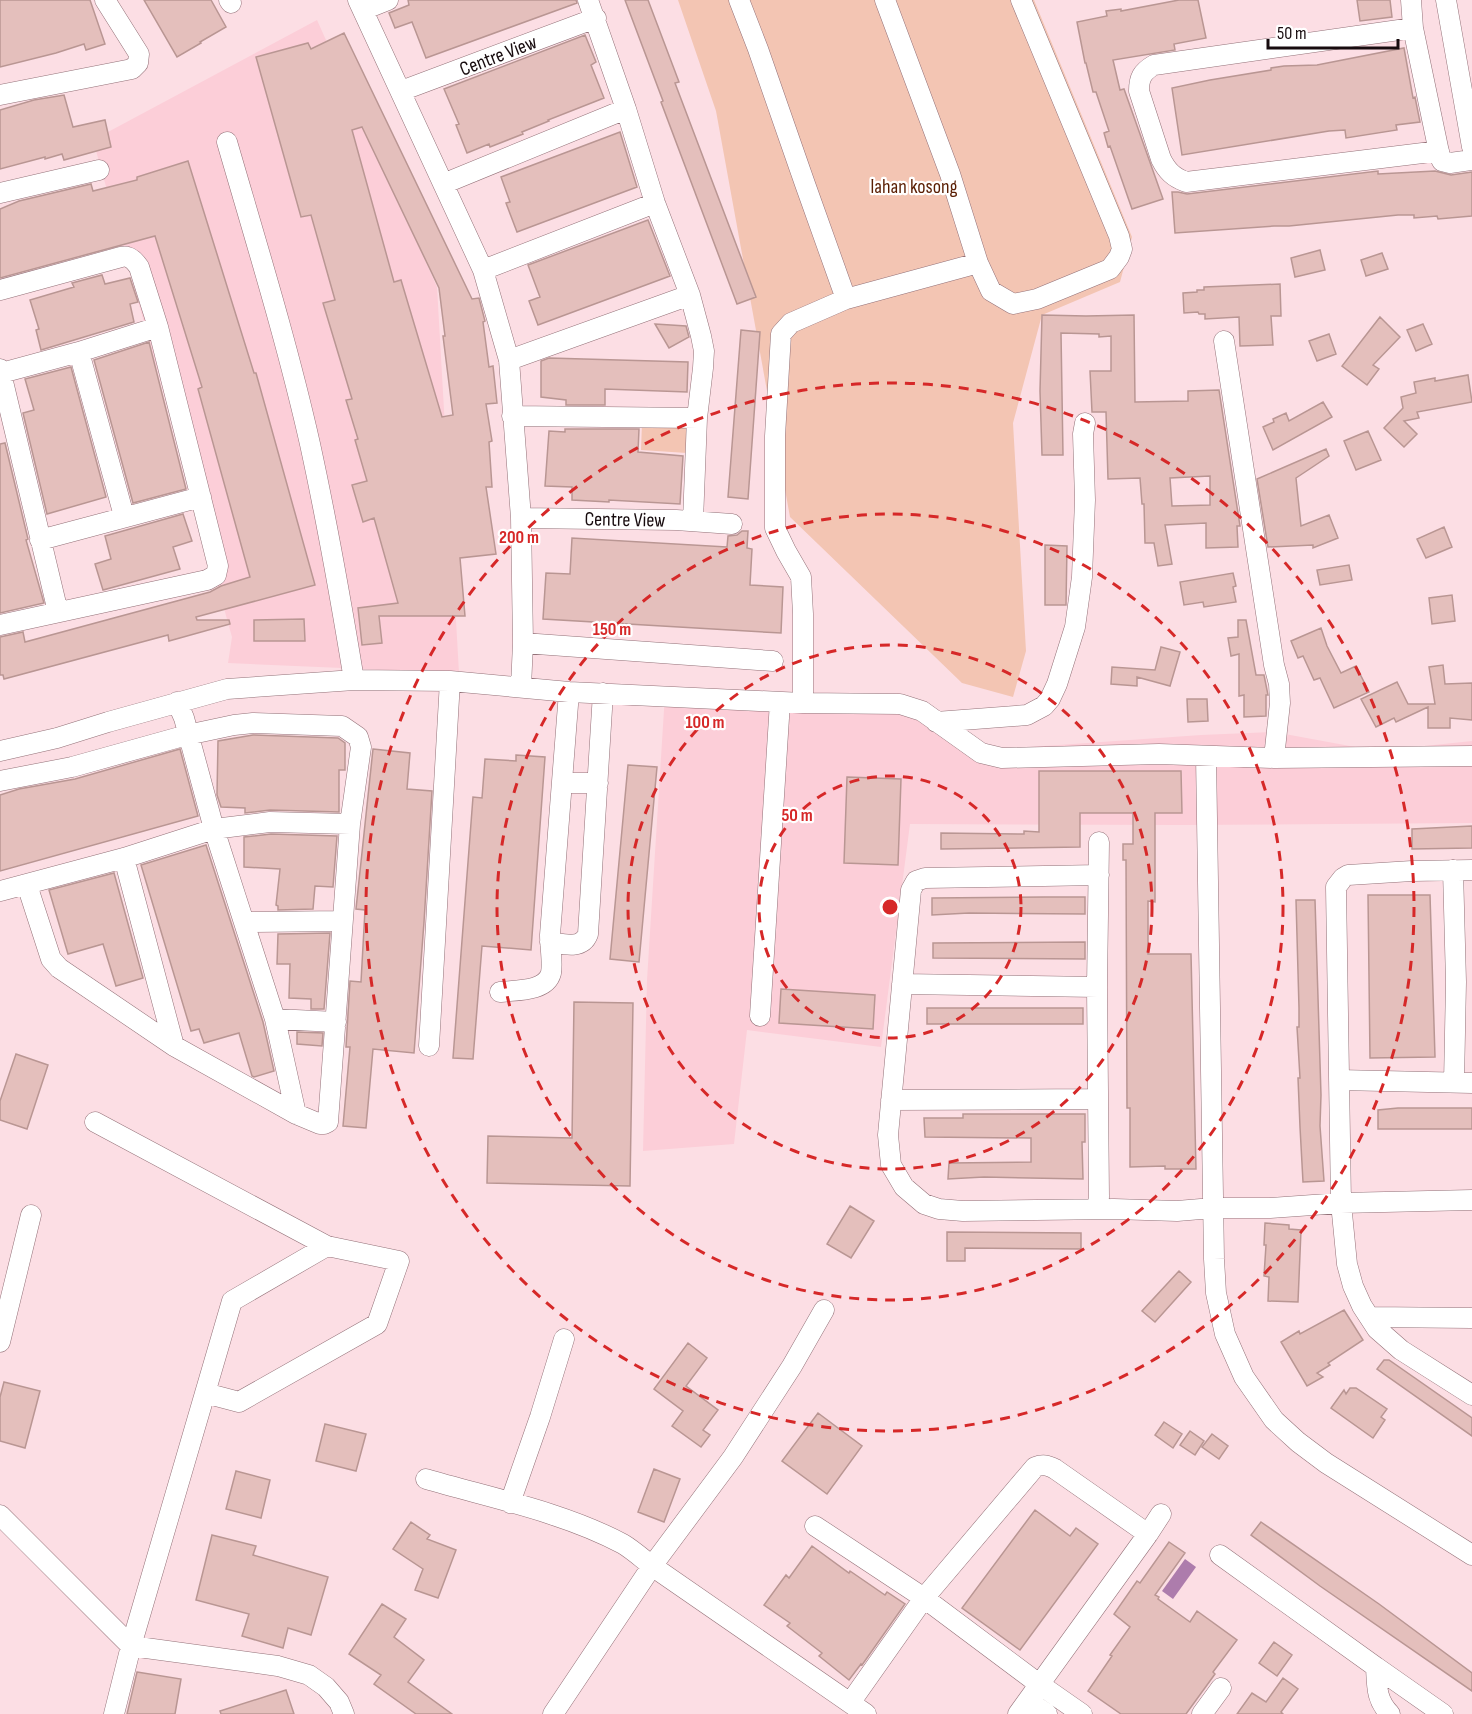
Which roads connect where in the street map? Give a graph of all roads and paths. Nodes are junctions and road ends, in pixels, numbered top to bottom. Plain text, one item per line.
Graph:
1 (105, 0) edge
2 (388, 0) edge
3 (739, 0) edge
4 (885, 0) edge
5 (1021, 0) edge
6 (1411, 0) edge
7 (1446, 0) edge
8 (360, 5) edge
9 (592, 9) edge
10 (1413, 28) junction
11 (401, 91) junction
12 (0, 95) edge
13 (626, 109) junction
14 (227, 141) dead end
15 (1472, 147) edge
16 (1439, 151) junction
17 (1472, 160) edge
18 (99, 170) dead end
19 (443, 184) junction
20 (0, 193) edge
21 (655, 203) junction
22 (978, 263) junction
23 (483, 270) junction
24 (0, 290) edge
25 (690, 295) junction
26 (846, 299) junction
27 (158, 327) junction
28 (1224, 341) dead end
29 (79, 352) junction
30 (509, 360) junction
31 (1, 371) edge
32 (512, 416) junction
33 (697, 418) junction
34 (1085, 423) dead end
35 (201, 497) junction
36 (124, 516) junction
37 (521, 518) junction
38 (693, 520) junction
39 (732, 524) dead end
40 (40, 540) junction
41 (58, 612) junction
42 (0, 625) edge
43 (524, 643) junction
44 (773, 661) dead end
45 (354, 680) junction
46 (450, 681) junction
47 (521, 687) junction
48 (569, 692) junction
49 (603, 693) junction
50 (177, 702) junction
51 (780, 702) junction
52 (803, 703) junction
53 (936, 722) junction
54 (187, 735) junction
55 (0, 751) edge
56 (1206, 756) junction
57 (1472, 756) edge
58 (1274, 758) junction
59 (0, 781) edge
60 (562, 783) junction
61 (598, 783) junction
62 (350, 824) junction
63 (214, 829) junction
64 (1099, 842) dead end
65 (124, 858) junction
66 (1462, 870) edge
67 (1099, 875) junction
68 (27, 885) junction
69 (0, 891) edge
70 (342, 921) junction
71 (244, 922) junction
72 (550, 942) junction
73 (1464, 982) edge
74 (902, 984) junction
75 (1097, 987) junction
76 (500, 992) dead end
77 (760, 1016) dead end
78 (275, 1019) junction
79 (336, 1022) junction
80 (174, 1046) junction
81 (429, 1046) dead end
82 (1340, 1080) junction
83 (1463, 1083) edge
84 (1097, 1099) junction
85 (891, 1100) junction
86 (296, 1114) junction
87 (95, 1122) dead end
88 (1472, 1200) edge
89 (1341, 1203) junction
90 (1213, 1208) junction
91 (1098, 1209) junction
92 (31, 1215) dead end
93 (327, 1246) junction
94 (824, 1310) dead end
95 (1369, 1317) junction
96 (1472, 1318) edge
97 (564, 1339) dead end
98 (0, 1342) edge
99 (205, 1393) junction
100 (1472, 1395) edge
101 (426, 1479) dead end
102 (510, 1503) junction
103 (1161, 1514) dead end
104 (0, 1515) edge
105 (815, 1526) dead end
106 (1148, 1534) junction
107 (1220, 1555) dead end
108 (1472, 1555) edge
109 (652, 1566) junction
110 (924, 1598) junction
111 (131, 1646) junction
112 (1376, 1667) junction
113 (1039, 1684) junction
114 (1221, 1688) dead end
115 (1023, 1707) edge
116 (858, 1708) edge
117 (114, 1714) edge
118 (344, 1714) edge
119 (553, 1714) edge
120 (1047, 1714) edge
121 (1082, 1714) edge
122 (1202, 1714) edge
123 (1390, 1714) edge
124 (1443, 1714) edge

1 - 12 street
2 - 8 street
3 - 26 street
4 - 22 street
5 - 22 street
6 - 10 street
7 - 15 street
8 - 11 street
9 - 11 street, Centre View
9 - 13 street, Centre View
10 - 16 street
10 - 16 street
11 - 19 street
13 - 19 street
13 - 21 street, Centre View
14 - 45 street
16 - 17 street
18 - 20 street
19 - 23 street
21 - 23 street
21 - 25 street, Centre View
22 - 26 street
23 - 30 street
24 - 27 street
25 - 30 street
25 - 33 street, Centre View
26 - 52 street
27 - 29 street
27 - 35 street
28 - 58 street
29 - 31 street
29 - 36 street
30 - 32 street
31 - 40 street
32 - 33 street
32 - 37 street
33 - 38 street, Centre View
34 - 53 street
35 - 36 street
35 - 41 street
36 - 40 street
37 - 38 street, Centre View
37 - 43 street
38 - 39 street, Centre View
40 - 41 street
41 - 42 street
43 - 44 street
43 - 47 street
45 - 46 street
45 - 50 street
46 - 47 street
46 - 81 street
47 - 48 street
48 - 49 street
48 - 60 street
49 - 51 street
49 - 61 street
50 - 54 street
50 - 55 street
51 - 52 street
51 - 77 street
52 - 53 street
53 - 56 street
54 - 59 street
54 - 62 street
54 - 63 street
56 - 58 street
56 - 90 street
57 - 58 street
60 - 61 street
60 - 72 street
61 - 72 street
62 - 63 street
62 - 70 street
63 - 65 street
63 - 71 street
64 - 67 street
65 - 68 street
65 - 80 street
66 - 73 street
66 - 82 street
67 - 74 street
67 - 75 street
68 - 69 street
68 - 80 street
70 - 71 street
70 - 79 street
71 - 78 street
72 - 76 street
73 - 83 street
74 - 75 street
74 - 85 street
75 - 84 street
78 - 79 street
78 - 86 street
79 - 86 street
80 - 86 street
82 - 83 street
82 - 89 street
84 - 85 street
84 - 91 street
85 - 91 street
87 - 93 street
88 - 89 street
89 - 90 street
89 - 95 street
90 - 91 street
90 - 108 street
92 - 98 street
93 - 99 street
93 - 99 street
94 - 109 street
95 - 96 street
95 - 100 street
97 - 102 street
99 - 111 street
101 - 102 street
102 - 109 street
103 - 106 street
104 - 111 street
105 - 110 street
106 - 110 street
106 - 113 street
107 - 112 street
109 - 116 street
109 - 119 street
110 - 113 street
110 - 116 street
111 - 117 street
111 - 118 street
112 - 123 street
112 - 124 street
113 - 115 street
113 - 121 street
114 - 122 street
115 - 120 street

